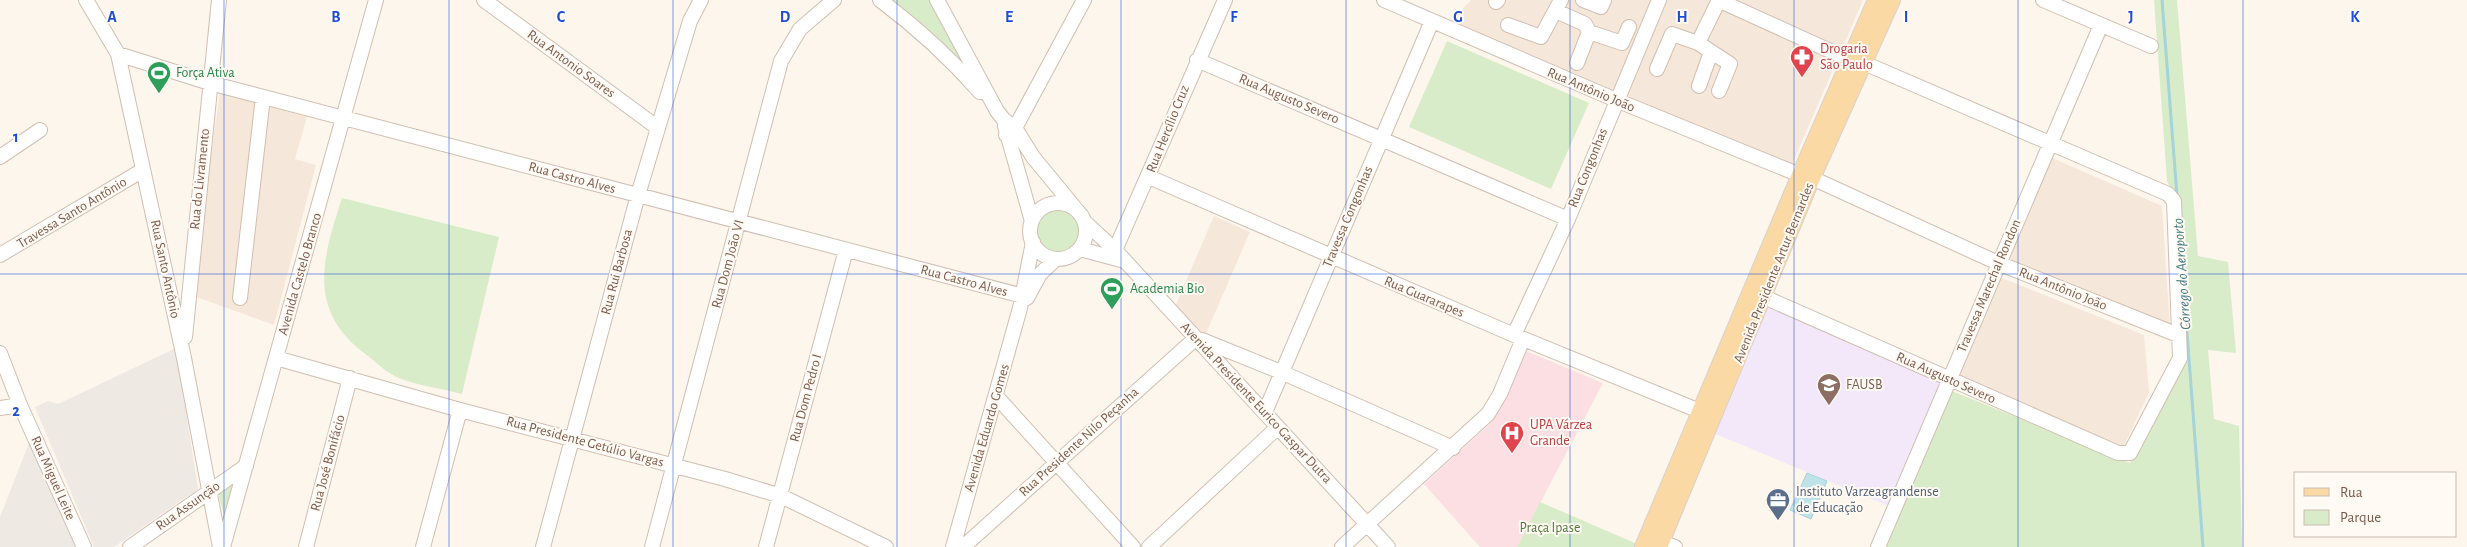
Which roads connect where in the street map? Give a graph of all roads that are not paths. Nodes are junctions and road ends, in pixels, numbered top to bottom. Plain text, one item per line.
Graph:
1 (86, 0) edge
2 (219, 0) edge
3 (376, 0) edge
4 (484, 0) edge
5 (701, 0) edge
6 (834, 0) edge
7 (880, 0) edge
8 (936, 0) edge
9 (1084, 0) edge
10 (1225, 0) edge
11 (1384, 0) edge
12 (1583, 0) edge
13 (1604, 0) edge
14 (1659, 0) edge
15 (1719, 0) edge
16 (1876, 0) edge
17 (1892, 0) edge
18 (2043, 0) edge
19 (1559, 6) edge
20 (1432, 22) junction
21 (1508, 25) dead end
22 (2101, 25) junction
23 (1629, 27) dead end
24 (1589, 32) junction
25 (1698, 43) junction
26 (2150, 46) dead end
27 (1711, 52) junction
28 (118, 54) junction
29 (1197, 60) junction
30 (1857, 61) junction
31 (1577, 62) dead end
32 (1657, 69) dead end
33 (210, 83) junction
34 (1699, 86) dead end
35 (1719, 91) dead end
36 (263, 97) junction
37 (1616, 100) junction
38 (343, 118) junction
39 (1005, 124) junction
40 (658, 128) junction
41 (40, 130) dead end
42 (1381, 139) junction
43 (2050, 142) junction
44 (0, 157) edge
45 (143, 170) junction
46 (1148, 177) junction
47 (1806, 177) junction
48 (638, 195) junction
49 (1076, 208) junction
50 (1568, 220) junction
51 (1032, 221) junction
52 (739, 222) junction
53 (1086, 224) junction
54 (1033, 242) junction
55 (1080, 249) junction
56 (846, 250) junction
57 (0, 255) edge
58 (1117, 256) junction
59 (1330, 257) junction
60 (1056, 259) junction
61 (1998, 263) junction
62 (1764, 297) junction
63 (240, 298) dead end
64 (1023, 300) junction
65 (2178, 335) junction
66 (1519, 337) junction
67 (1196, 338) junction
68 (1, 357) edge
69 (184, 358) junction
70 (276, 358) junction
71 (1281, 372) junction
72 (350, 378) junction
73 (1950, 380) junction
74 (996, 396) junction
75 (7, 410) edge
76 (460, 410) junction
77 (1265, 412) junction
78 (1702, 412) junction
79 (1278, 428) junction
80 (572, 438) junction
81 (1453, 448) junction
82 (1055, 464) junction
83 (673, 465) junction
84 (246, 466) junction
85 (209, 491) junction
86 (781, 496) junction
87 (1366, 524) junction
88 (1665, 545) edge
89 (84, 547) edge
90 (130, 547) edge
91 (222, 547) edge
92 (306, 547) edge
93 (423, 547) edge
94 (543, 547) edge
95 (652, 547) edge
96 (766, 547) edge
97 (886, 547) edge
98 (952, 547) edge
99 (963, 547) edge
100 (1133, 547) edge
101 (1149, 547) edge
102 (1342, 547) edge
103 (1388, 547) edge
104 (1644, 547) edge
105 (1878, 547) edge

1 - 28 street, Rua Santo Antônio
2 - 33 street, Rua do Livramento
3 - 38 street, Avenida Castelo Branco
4 - 40 street, Rua Antonio Soares
5 - 40 street, Rua Rui Barbosa
6 - 52 street, Rua Dom João VI
7 - 39 street
8 - 39 street
9 - 39 street
10 - 29 street, Rua Hercílio Cruz
11 - 20 street, Rua Antônio João
12 - 13 street
14 - 37 street, Rua Congonhas
15 - 25 street
15 - 30 street
16 - 30 main road, Avenida Presidente Artur Bernardes
17 - 30 main road, Avenida Presidente Artur Bernardes
18 - 22 street
19 - 21 street
19 - 24 street
20 - 37 street, Rua Antônio João
20 - 42 street, Travessa Congonhas
22 - 26 street
22 - 43 street, Travessa Marechal Rondon
23 - 24 street
24 - 31 street
25 - 27 street
25 - 32 street
27 - 34 street
27 - 35 street
28 - 33 street, Rua Castro Alves
28 - 45 street, Rua Santo Antônio
29 - 42 street, Rua Augusto Severo
29 - 46 street, Rua Hercílio Cruz
30 - 43 street
30 - 47 main road, Avenida Presidente Artur Bernardes
33 - 36 street, Rua Castro Alves
33 - 69 street, Rua do Livramento
36 - 38 street, Rua Castro Alves
36 - 63 street
37 - 47 street, Rua Antônio João
37 - 50 street, Rua Congonhas
38 - 48 street, Rua Castro Alves
38 - 70 street, Avenida Castelo Branco
39 - 49 street
39 - 51 street
40 - 48 street, Rua Rui Barbosa
41 - 44 street
42 - 50 street, Rua Augusto Severo
42 - 59 street, Travessa Congonhas
43 - 61 street, Travessa Marechal Rondon
43 - 65 street
45 - 57 street, Travessa Santo Antônio
45 - 69 street, Rua Santo Antônio
46 - 58 street, Rua Hercílio Cruz
46 - 59 street, Rua Guararapes
47 - 61 street, Rua Antônio João
47 - 62 main road, Avenida Presidente Artur Bernardes
47 - 78 main road, Avenida Presidente Artur Bernardes
48 - 52 street, Rua Castro Alves
48 - 80 street, Rua Rui Barbosa
49 - 51 street
49 - 53 street
50 - 66 street, Rua Congonhas
51 - 54 street
52 - 56 street, Rua Castro Alves
52 - 83 street, Rua Dom João VI
53 - 55 street
53 - 58 street, Avenida Presidente Eurico Gaspar Dutra
54 - 60 street
54 - 64 street, Avenida Eduardo Gomes
55 - 58 street
55 - 60 street
56 - 64 street, Rua Castro Alves
56 - 86 street, Rua Dom Pedro I
58 - 67 street, Avenida Presidente Eurico Gaspar Dutra
59 - 66 street, Rua Guararapes
59 - 71 street, Travessa Congonhas
60 - 64 street
61 - 65 street, Rua Antônio João
61 - 73 street, Travessa Marechal Rondon
62 - 73 street, Rua Augusto Severo
62 - 88 main road, Avenida Presidente Artur Bernardes
64 - 74 street, Avenida Eduardo Gomes
65 - 73 street, Rua Augusto Severo
66 - 78 street, Rua Guararapes
66 - 81 street, Rua Congonhas
67 - 71 street
67 - 77 street, Avenida Presidente Eurico Gaspar Dutra
67 - 82 street, Rua Presidente Nilo Peçanha
68 - 75 street, Rua Miguel Leite
69 - 85 street, Rua Santo Antônio
70 - 72 street, Rua Presidente Getúlio Vargas
70 - 84 street, Avenida Castelo Branco
71 - 77 street, Travessa Congonhas
71 - 81 street
72 - 76 street, Rua Presidente Getúlio Vargas
72 - 92 street, Rua José Bonifácio
73 - 105 street, Travessa Marechal Rondon
74 - 82 street
74 - 98 street, Avenida Eduardo Gomes
75 - 89 street, Rua Miguel Leite
76 - 80 street, Rua Presidente Getúlio Vargas
76 - 93 street
77 - 79 street, Avenida Presidente Eurico Gaspar Dutra
78 - 104 main road, Avenida Presidente Artur Bernardes
79 - 87 street, Avenida Presidente Eurico Gaspar Dutra
79 - 101 street
80 - 83 street, Rua Presidente Getúlio Vargas
80 - 94 street, Rua Rui Barbosa
81 - 87 street, Rua Congonhas
82 - 99 street, Rua Presidente Nilo Peçanha
82 - 100 street
83 - 86 street, Rua Presidente Getúlio Vargas
83 - 95 street, Rua Dom João VI
84 - 85 street, Rua Assunção
84 - 91 street, Avenida Castelo Branco
85 - 90 street, Rua Assunção
85 - 91 street, Rua Santo Antônio
86 - 96 street, Rua Dom Pedro I
86 - 97 street, Rua Presidente Getúlio Vargas
87 - 102 street, Rua Congonhas
87 - 103 street, Avenida Presidente Eurico Gaspar Dutra

